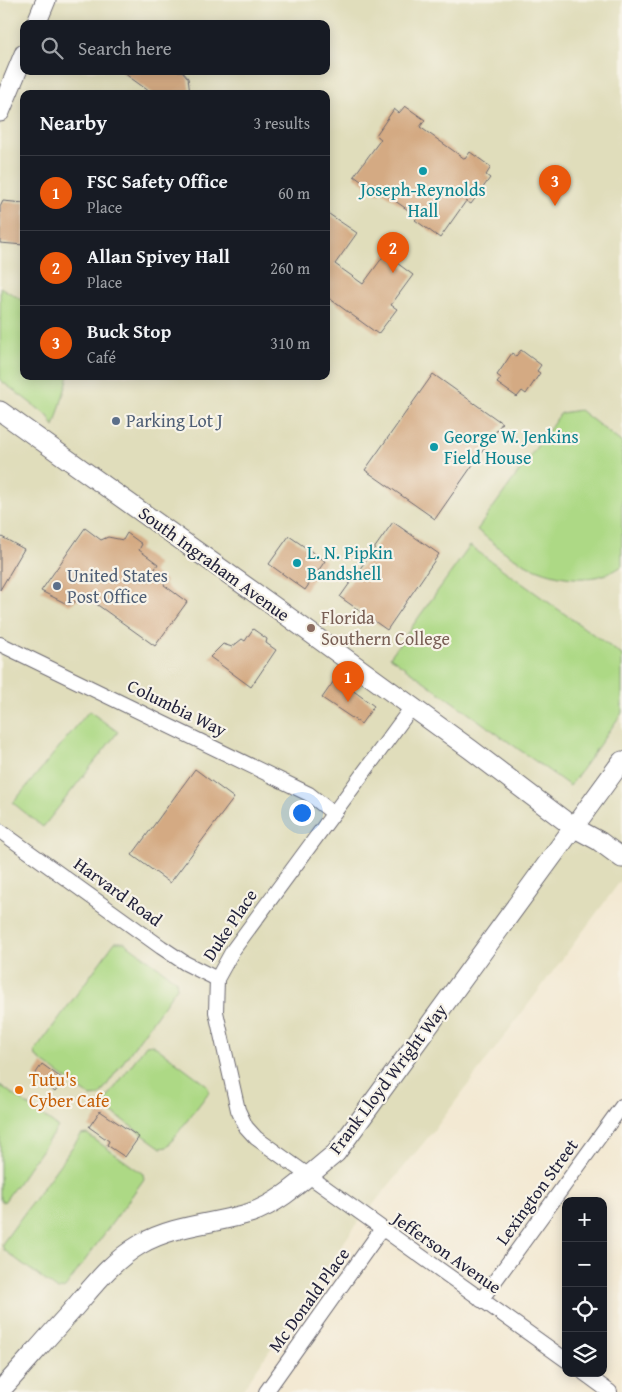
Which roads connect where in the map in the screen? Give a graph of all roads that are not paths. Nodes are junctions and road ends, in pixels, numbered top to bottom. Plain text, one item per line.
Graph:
1 (46, 0) edge
2 (38, 20) edge
3 (20, 64) edge
4 (0, 112) edge
5 (0, 411) edge
6 (0, 644) edge
7 (412, 707) junction
8 (622, 761) edge
9 (333, 813) junction
10 (573, 827) junction
11 (0, 831) edge
12 (622, 858) edge
13 (217, 979) junction
14 (622, 1106) edge
15 (307, 1176) junction
16 (381, 1230) junction
17 (481, 1300) junction
18 (562, 1357) edge
19 (589, 1377) edge
20 (0, 1391) edge
21 (266, 1392) edge
22 (610, 1392) edge

1 - 2 street
3 - 4 street
5 - 7 street, South Ingraham Avenue
6 - 9 street, Columbia Way
7 - 9 street, Duke Place
7 - 10 street, South Ingraham Avenue
8 - 10 street, Frank Lloyd Wright Way
9 - 13 street, Duke Place
10 - 12 street, South Ingraham Avenue
10 - 15 street, Frank Lloyd Wright Way
11 - 13 street, Harvard Road
13 - 15 street, Duke Place
14 - 17 street, Lexington Street
15 - 16 street, Jefferson Avenue
15 - 20 street, Frank Lloyd Wright Way
16 - 17 street, Jefferson Avenue
16 - 21 street, Mc Donald Place
17 - 18 street, Jefferson Avenue
19 - 22 street

